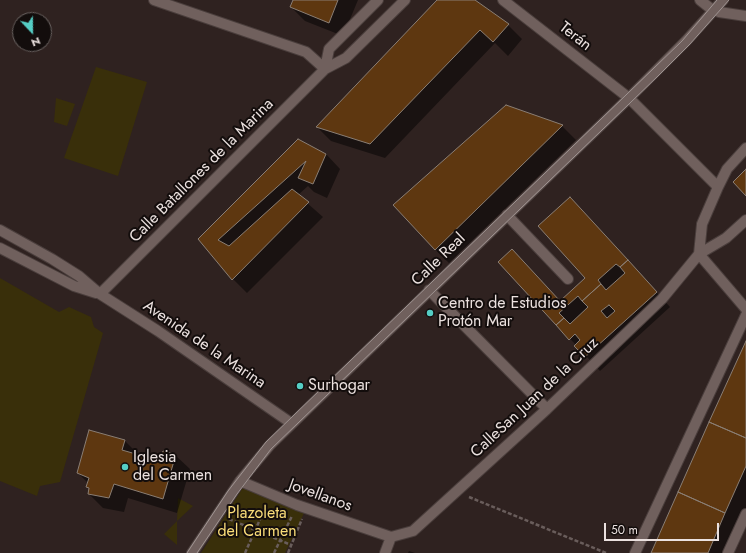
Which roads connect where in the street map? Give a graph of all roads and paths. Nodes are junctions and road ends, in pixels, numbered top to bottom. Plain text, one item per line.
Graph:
1 (154, 0) edge
2 (378, 0) edge
3 (405, 0) edge
4 (503, 0) edge
5 (700, 0) edge
6 (723, 0) edge
7 (714, 10) junction
8 (746, 16) edge
9 (325, 68) junction
10 (630, 98) junction
11 (746, 148) edge
12 (718, 187) junction
13 (507, 215) junction
14 (746, 220) edge
15 (0, 230) edge
16 (0, 248) edge
17 (699, 254) junction
18 (568, 280) dead end
19 (429, 290) junction
20 (100, 294) junction
21 (746, 309) edge
22 (746, 315) edge
23 (546, 409) junction
24 (291, 423) junction
25 (240, 481) junction
26 (456, 492) junction
27 (271, 494) junction
28 (302, 506) junction
29 (217, 514) junction
30 (746, 514) edge
31 (255, 530) junction
32 (391, 537) junction
33 (280, 541) junction
34 (291, 545) junction
35 (192, 553) edge
36 (245, 553) edge
37 (274, 553) edge
38 (288, 553) edge
39 (385, 553) edge
40 (606, 553) edge
41 (635, 553) edge
42 (728, 553) edge

1 - 9 street
2 - 9 street
3 - 9 street
4 - 10 street, Terán
5 - 7 street
6 - 7 street, Calle Real
7 - 8 street
7 - 10 street, Calle Real
9 - 20 street, Calle Batallones de la Marina
10 - 12 street, Terán
10 - 13 street, Calle Real
11 - 12 street
12 - 17 street
13 - 18 street
13 - 19 street, Calle Real
14 - 17 street
15 - 20 street, Avenida de la Marina
16 - 20 street, Avenida de la Marina
17 - 21 street
17 - 23 street, CalleSan Juan de la Cruz
19 - 23 street
19 - 24 street, Calle Real
20 - 24 street, Avenida de la Marina
22 - 41 street
23 - 26 street, CalleSan Juan de la Cruz
24 - 25 street, Calle Real
25 - 27 street, Jovellanos
25 - 29 street, Calle Real
26 - 32 street, CalleSan Juan de la Cruz
26 - 40 path
27 - 28 street, Jovellanos
27 - 31 path
28 - 32 street, Jovellanos
28 - 33 path
28 - 34 path
29 - 31 path
29 - 35 street, Calle Real
30 - 42 street
31 - 33 path
31 - 36 path
32 - 39 street
33 - 34 path
33 - 37 path
34 - 38 path

